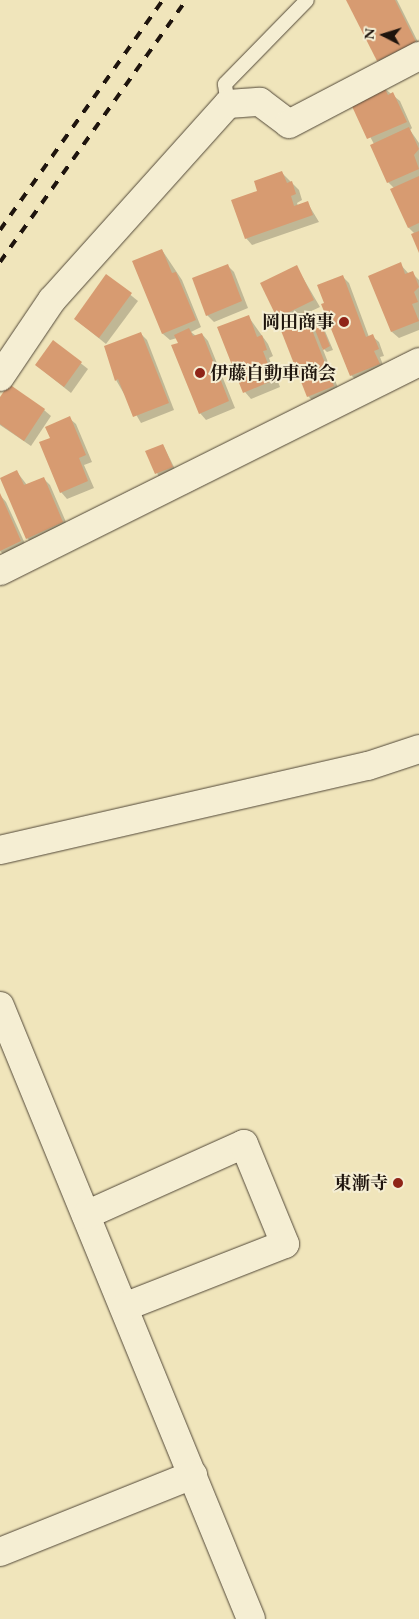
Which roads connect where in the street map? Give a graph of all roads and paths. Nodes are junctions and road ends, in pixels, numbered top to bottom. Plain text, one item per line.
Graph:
1 (307, 0) edge
2 (419, 56) edge
3 (228, 104) junction
4 (419, 362) edge
5 (0, 376) edge
6 (0, 571) edge
7 (419, 749) edge
8 (0, 850) edge
9 (0, 1006) edge
10 (86, 1215) junction
11 (124, 1307) junction
12 (193, 1475) junction
13 (0, 1552) edge
14 (251, 1619) edge

1 - 3 lane
2 - 3 street
3 - 5 street
4 - 6 street
7 - 8 street
9 - 10 street
10 - 11 street
10 - 11 street
11 - 12 street
12 - 13 street
12 - 14 street

